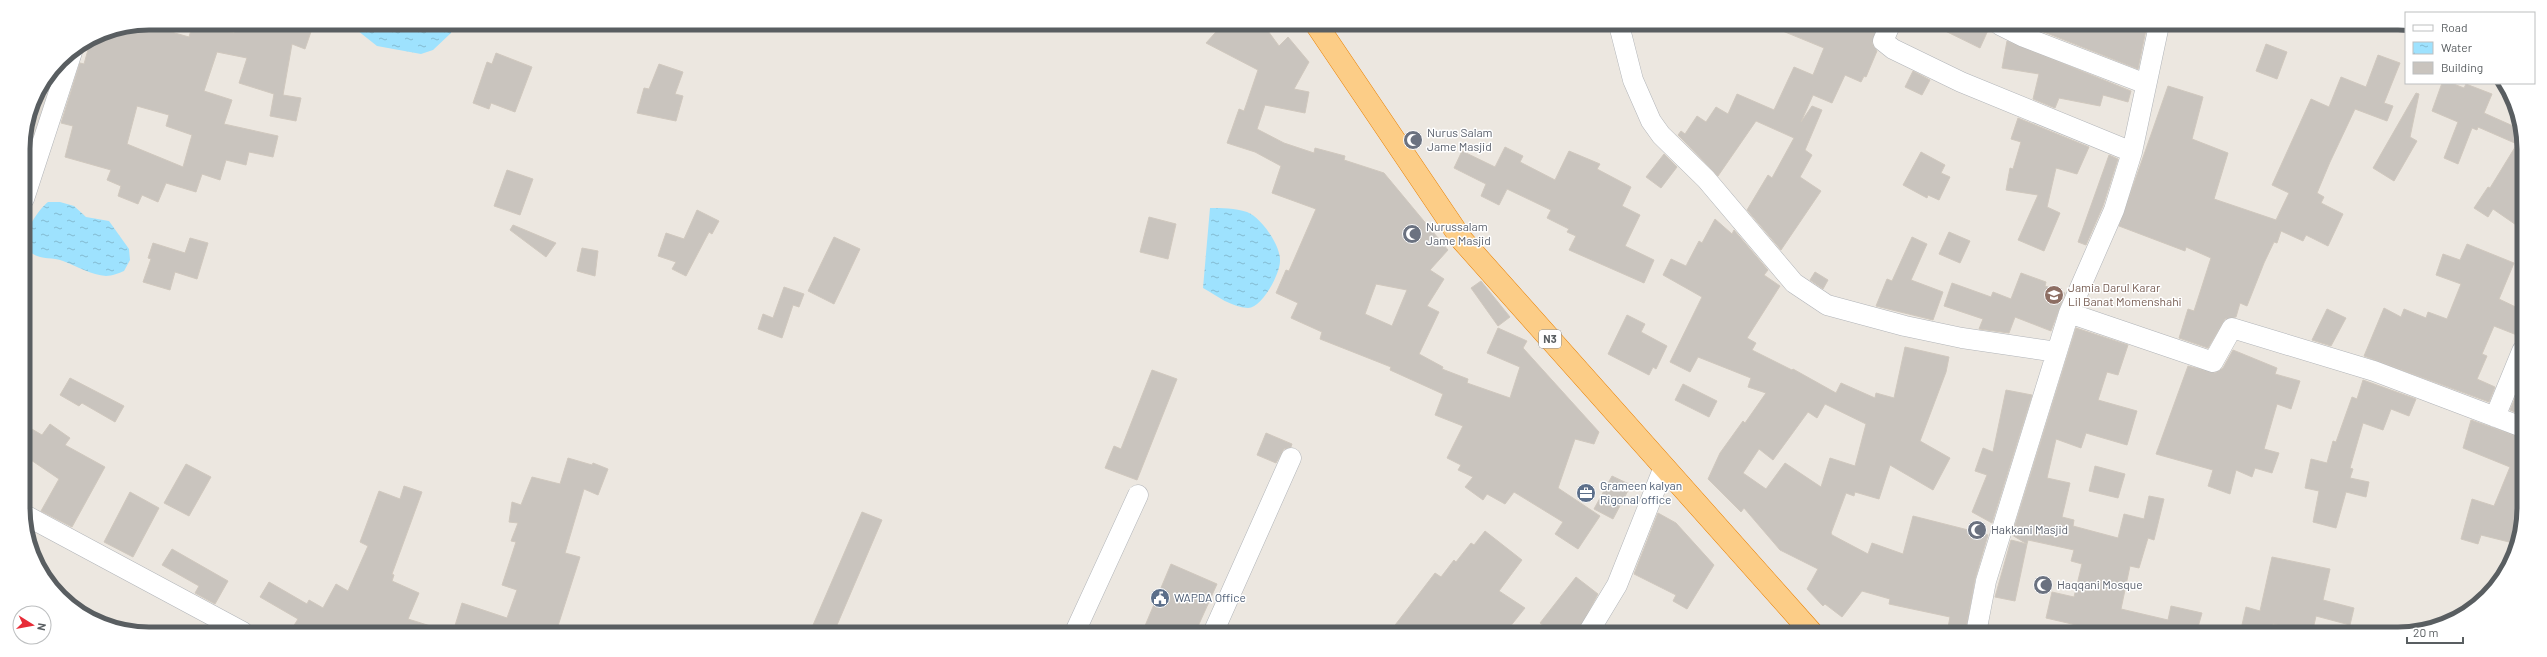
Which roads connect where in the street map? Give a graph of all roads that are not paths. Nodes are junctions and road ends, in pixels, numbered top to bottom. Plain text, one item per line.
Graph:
1 (1320, 30) edge
2 (1620, 30) edge
3 (1888, 30) edge
4 (2010, 30) edge
5 (2158, 30) edge
6 (69, 62) edge
7 (2146, 84) junction
8 (2132, 152) junction
9 (30, 181) edge
10 (2068, 313) junction
11 (2057, 352) junction
12 (2517, 363) edge
13 (2495, 417) junction
14 (2517, 425) edge
15 (1291, 458) dead end
16 (1664, 467) junction
17 (1138, 495) dead end
18 (31, 518) edge
19 (234, 627) edge
20 (1077, 627) edge
21 (1216, 627) edge
22 (1592, 627) edge
23 (1807, 627) edge
24 (1977, 627) edge

1 - 16 highway, N3
2 - 11 street
3 - 8 street
4 - 7 street
5 - 7 street
6 - 9 street
7 - 8 street
8 - 10 street
10 - 11 street
10 - 13 street
11 - 24 street
12 - 13 street
13 - 14 street
15 - 21 street
16 - 22 street
16 - 23 highway, N3
17 - 20 street
18 - 19 street

